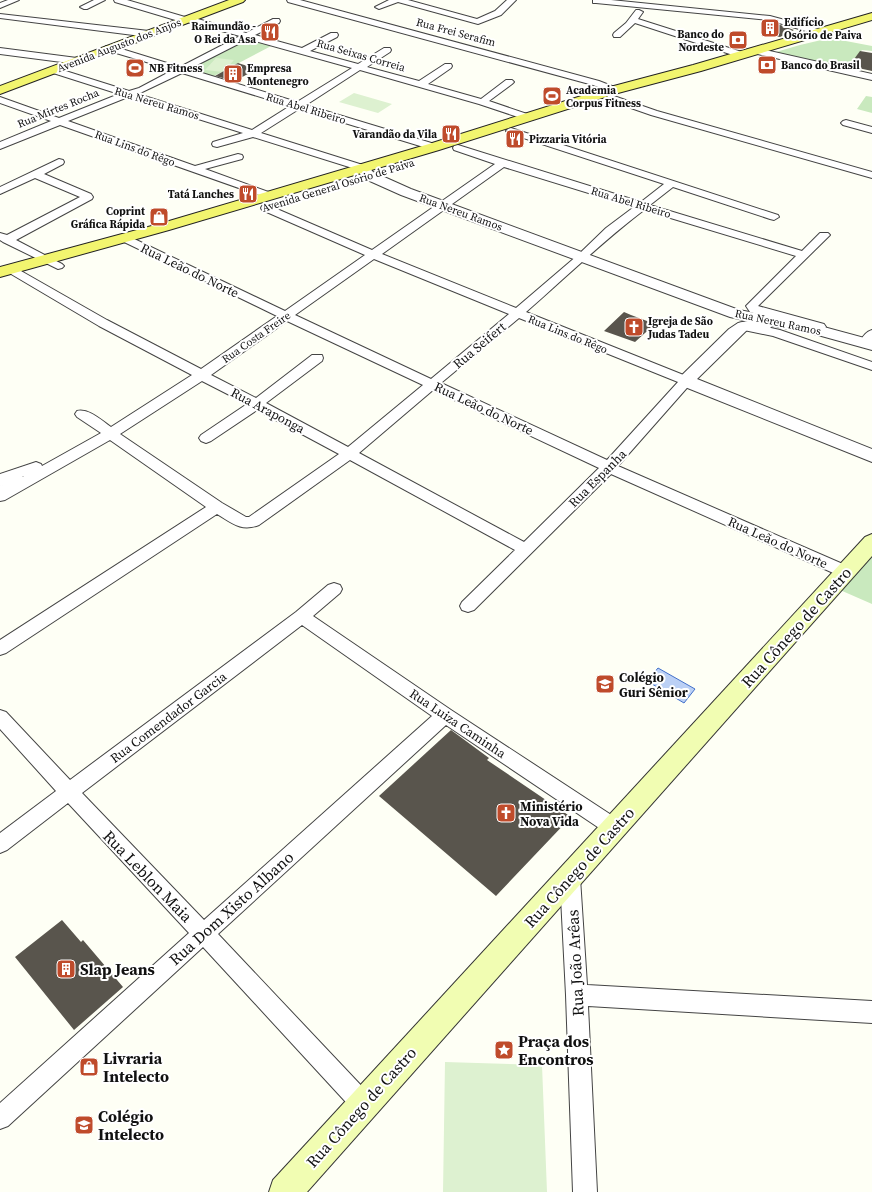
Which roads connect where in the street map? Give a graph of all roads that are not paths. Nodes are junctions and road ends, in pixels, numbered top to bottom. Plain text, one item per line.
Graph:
1 (14, 0) edge
2 (101, 0) edge
3 (118, 0) edge
4 (239, 0) edge
5 (291, 0) edge
6 (398, 0) edge
7 (412, 0) edge
8 (512, 0) edge
9 (596, 1) dead end
10 (644, 3) edge
11 (0, 6) edge
12 (84, 7) dead end
13 (379, 7) dead end
14 (480, 12) dead end
15 (448, 14) junction
16 (494, 15) junction
17 (0, 16) edge
18 (872, 16) edge
19 (186, 20) junction
20 (276, 20) dead end
21 (633, 20) junction
22 (818, 32) junction
23 (149, 34) junction
24 (248, 35) junction
25 (334, 35) dead end
26 (616, 35) dead end
27 (110, 48) junction
28 (387, 50) dead end
29 (0, 51) edge
30 (303, 51) junction
31 (756, 51) junction
32 (742, 55) junction
33 (77, 61) junction
34 (448, 66) dead end
35 (360, 67) junction
36 (53, 70) junction
37 (180, 70) junction
38 (872, 77) edge
39 (509, 82) dead end
40 (421, 84) junction
41 (0, 90) edge
42 (130, 94) junction
43 (612, 94) junction
44 (0, 100) edge
45 (482, 102) junction
46 (298, 105) junction
47 (527, 116) junction
48 (58, 120) junction
49 (846, 123) dead end
50 (872, 130) edge
51 (511, 131) junction
52 (254, 133) junction
53 (218, 144) dead end
54 (0, 146) edge
55 (434, 146) junction
56 (458, 148) junction
57 (238, 157) dead end
58 (59, 162) dead end
59 (503, 163) junction
60 (195, 169) junction
61 (365, 172) junction
62 (36, 174) junction
63 (872, 175) edge
64 (671, 184) junction
65 (0, 191) edge
66 (268, 202) junction
67 (442, 205) junction
68 (642, 206) junction
69 (774, 217) dead end
70 (824, 235) dead end
71 (4, 238) edge
72 (131, 241) junction
73 (372, 254) junction
74 (804, 255) junction
75 (582, 257) junction
76 (52, 262) junction
77 (10, 272) edge
78 (0, 283) edge
79 (517, 314) junction
80 (286, 316) junction
81 (739, 320) junction
82 (871, 342) edge
83 (317, 358) dead end
84 (872, 366) edge
85 (202, 375) junction
86 (686, 381) junction
87 (433, 384) junction
88 (257, 404) junction
89 (82, 414) dead end
90 (112, 434) junction
91 (206, 438) dead end
92 (350, 453) junction
93 (71, 456) junction
94 (872, 456) edge
95 (609, 466) junction
96 (0, 480) edge
97 (0, 491) edge
98 (0, 496) edge
99 (217, 508) junction
100 (872, 542) edge
101 (525, 549) junction
102 (846, 572) junction
103 (334, 589) dead end
104 (468, 606) dead end
105 (302, 616) junction
106 (0, 648) edge
107 (445, 715) junction
108 (0, 717) edge
109 (69, 792) junction
110 (615, 828) junction
111 (0, 844) edge
112 (570, 878) junction
113 (203, 934) junction
114 (577, 995) junction
115 (872, 1012) edge
116 (363, 1104) junction
117 (0, 1118) edge
118 (284, 1192) edge
119 (585, 1192) edge

1 - 11 street
2 - 12 street
3 - 19 street, Rua Seixas Correia
4 - 19 main road, Avenida Augusto dos Anjos
5 - 43 street, Rua Frei Serafim
6 - 13 street
6 - 15 street
7 - 15 street
8 - 16 street
9 - 10 street
10 - 21 street
10 - 22 street
14 - 16 street
15 - 16 street
17 - 23 street
18 - 22 main road, Avenida General Osório de Paiva
19 - 23 main road, Avenida Augusto dos Anjos
19 - 24 street, Rua Seixas Correia
20 - 24 street, Rua Mirtes Rocha
21 - 26 street
21 - 32 street
22 - 31 main road, Avenida General Osório de Paiva
23 - 27 main road, Avenida Augusto dos Anjos
24 - 30 street, Rua Seixas Correia
24 - 37 street, Rua Mirtes Rocha
25 - 30 street
27 - 33 main road, Avenida Augusto dos Anjos
27 - 37 street, Rua Abel Ribeiro
28 - 35 street
29 - 33 street
30 - 35 street, Rua Seixas Correia
31 - 32 main road, Avenida General Osório de Paiva
31 - 38 street
32 - 43 main road, Avenida General Osório de Paiva
33 - 36 main road, Avenida Augusto dos Anjos
34 - 40 street
35 - 40 street, Rua Seixas Correia
35 - 46 street
36 - 41 main road, Avenida Augusto dos Anjos
36 - 42 street, Rua Nereu Ramos
37 - 42 street, Rua Mirtes Rocha
37 - 46 street, Rua Abel Ribeiro
39 - 45 street
40 - 45 street, Rua Seixas Correia
42 - 48 street, Rua Mirtes Rocha
42 - 52 street, Rua Nereu Ramos
43 - 47 main road, Avenida General Osório de Paiva
43 - 51 main road, Avenida General Osório de Paiva
43 - 63 street, Rua Frei Serafim
44 - 48 street, Rua Lins do Rêgo
45 - 47 street, Rua Seixas Correia
46 - 52 street
46 - 55 street, Rua Abel Ribeiro
47 - 55 main road, Avenida General Osório de Paiva
48 - 54 street, Rua Mirtes Rocha
48 - 60 street, Rua Lins do Rêgo
49 - 50 street
51 - 56 main road, Avenida General Osório de Paiva
51 - 64 street
52 - 53 street
52 - 61 street, Rua Nereu Ramos
55 - 61 main road, Avenida General Osório de Paiva
56 - 59 street, Rua Abel Ribeiro
56 - 61 main road, Avenida General Osório de Paiva
57 - 60 street
58 - 62 street
59 - 67 street, Rua Costa Freire
59 - 68 street, Rua Abel Ribeiro
60 - 66 street, Rua Lins do Rêgo
61 - 66 main road, Avenida General Osório de Paiva
61 - 67 street, Rua Nereu Ramos
62 - 65 street
62 - 71 street
64 - 68 street, Rua Seifert
64 - 69 street
66 - 72 main road, Avenida General Osório de Paiva
66 - 73 street, Rua Lins do Rêgo
67 - 73 street, Rua Costa Freire
67 - 75 street, Rua Nereu Ramos
68 - 74 street, Rua Abel Ribeiro
68 - 75 street, Rua Seifert
70 - 74 street
71 - 76 street
72 - 76 main road, Avenida General Osório de Paiva
72 - 80 street, Rua Leão do Norte
73 - 79 street, Rua Lins do Rêgo
73 - 80 street, Rua Costa Freire
74 - 82 street, Rua Nereu Ramos
75 - 79 street, Rua Seifert
75 - 81 street, Rua Nereu Ramos
76 - 77 main road, Avenida General Osório de Paiva
77 - 78 main road, Avenida General Osório de Paiva
77 - 85 street, Rua Araponga
79 - 86 street, Rua Lins do Rêgo
79 - 87 street, Rua Seifert
80 - 85 street, Rua Costa Freire
80 - 87 street, Rua Leão do Norte
81 - 82 street, Rua Nereu Ramos
81 - 84 street, Rua Nereu Ramos
81 - 86 street, Rua Espanha
83 - 88 street
85 - 88 street, Rua Araponga
85 - 90 street, Rua Costa Freire
86 - 94 street, Rua Lins do Rêgo
86 - 95 street, Rua Espanha
87 - 92 street, Rua Seifert
87 - 95 street, Rua Leão do Norte
88 - 91 street
88 - 92 street, Rua Araponga
89 - 90 street
90 - 93 street, Rua Costa Freire
90 - 99 street
92 - 99 street, Rua Seifert
92 - 101 street, Rua Araponga
93 - 96 street
93 - 98 street, Rua Costa Freire
95 - 101 street, Rua Espanha
95 - 102 street, Rua Leão do Norte
96 - 97 street
99 - 106 street
100 - 102 main road, Rua Cônego de Castro
101 - 104 street, Rua Espanha
102 - 110 main road, Rua Cônego de Castro
103 - 105 street, Rua Comendador Garcia
105 - 107 street, Rua Luiza Caminha
105 - 109 street, Rua Comendador Garcia
107 - 110 street, Rua Luiza Caminha
107 - 113 street, Rua Dom Xisto Albano
108 - 109 street, Rua Leblon Maia
109 - 111 street, Rua Comendador Garcia
109 - 113 street, Rua Leblon Maia
110 - 112 main road, Rua Cônego de Castro
112 - 114 street, Rua João Arêas
112 - 116 main road, Rua Cônego de Castro
113 - 116 street, Rua Leblon Maia
113 - 117 street, Rua Dom Xisto Albano
114 - 115 street
114 - 119 street, Rua João Arêas
116 - 118 main road, Rua Cônego de Castro

